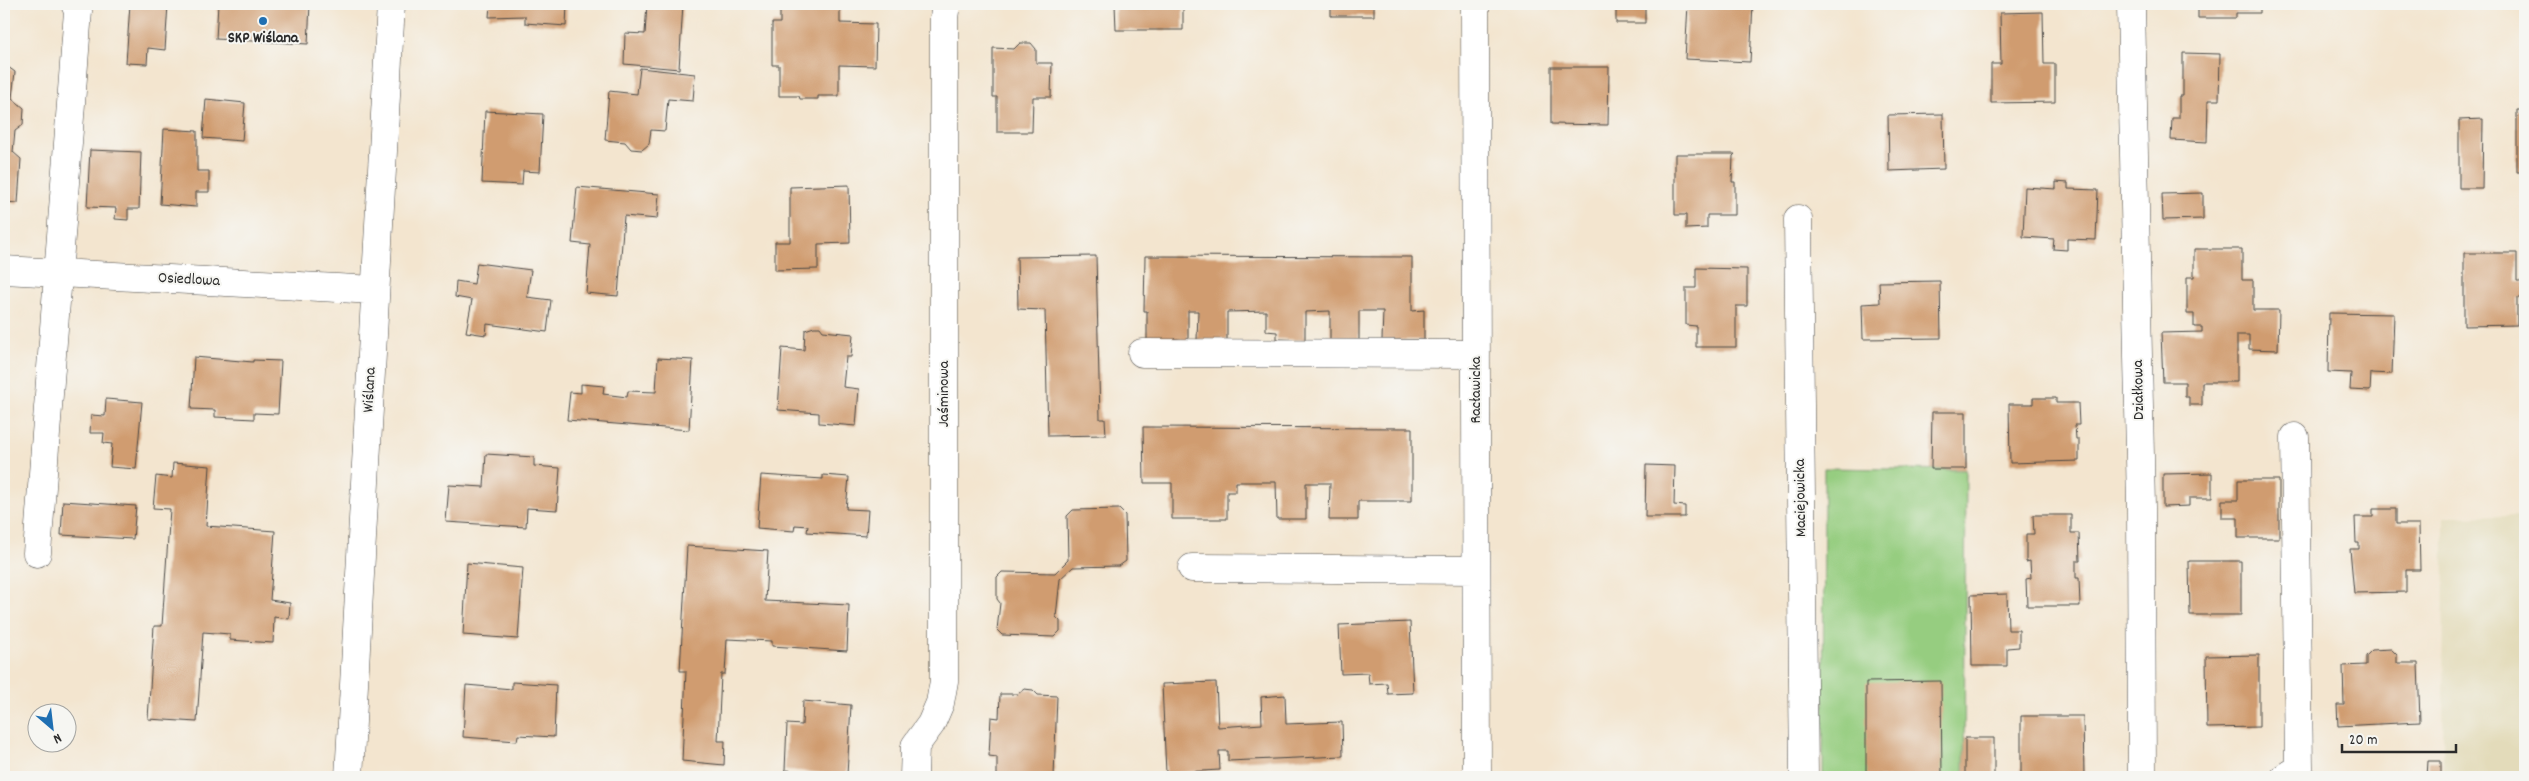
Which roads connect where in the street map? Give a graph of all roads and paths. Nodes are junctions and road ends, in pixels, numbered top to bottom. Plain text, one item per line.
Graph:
1 (75, 4) edge
2 (391, 4) edge
3 (1475, 4) edge
4 (2131, 4) edge
5 (945, 11) edge
6 (1798, 219) dead end
7 (4, 270) edge
8 (58, 273) junction
9 (375, 290) junction
10 (1142, 353) dead end
11 (1476, 354) junction
12 (2295, 436) dead end
13 (37, 552) dead end
14 (1192, 568) dead end
15 (1476, 570) junction
16 (349, 777) edge
17 (914, 777) edge
18 (1477, 777) edge
19 (1804, 777) edge
20 (2142, 777) edge
21 (2285, 777) edge

1 - 8 street
2 - 9 street, Wiślana
3 - 11 street, Racławicka
4 - 20 street, Działkowa
5 - 17 street, Jaśminowa
6 - 19 street, Maciejowicka
7 - 8 street, Osiedlowa
8 - 9 street, Osiedlowa
8 - 13 street
9 - 16 street, Wiślana
10 - 11 street
11 - 15 street, Racławicka
12 - 21 street
14 - 15 street
15 - 18 street, Racławicka

